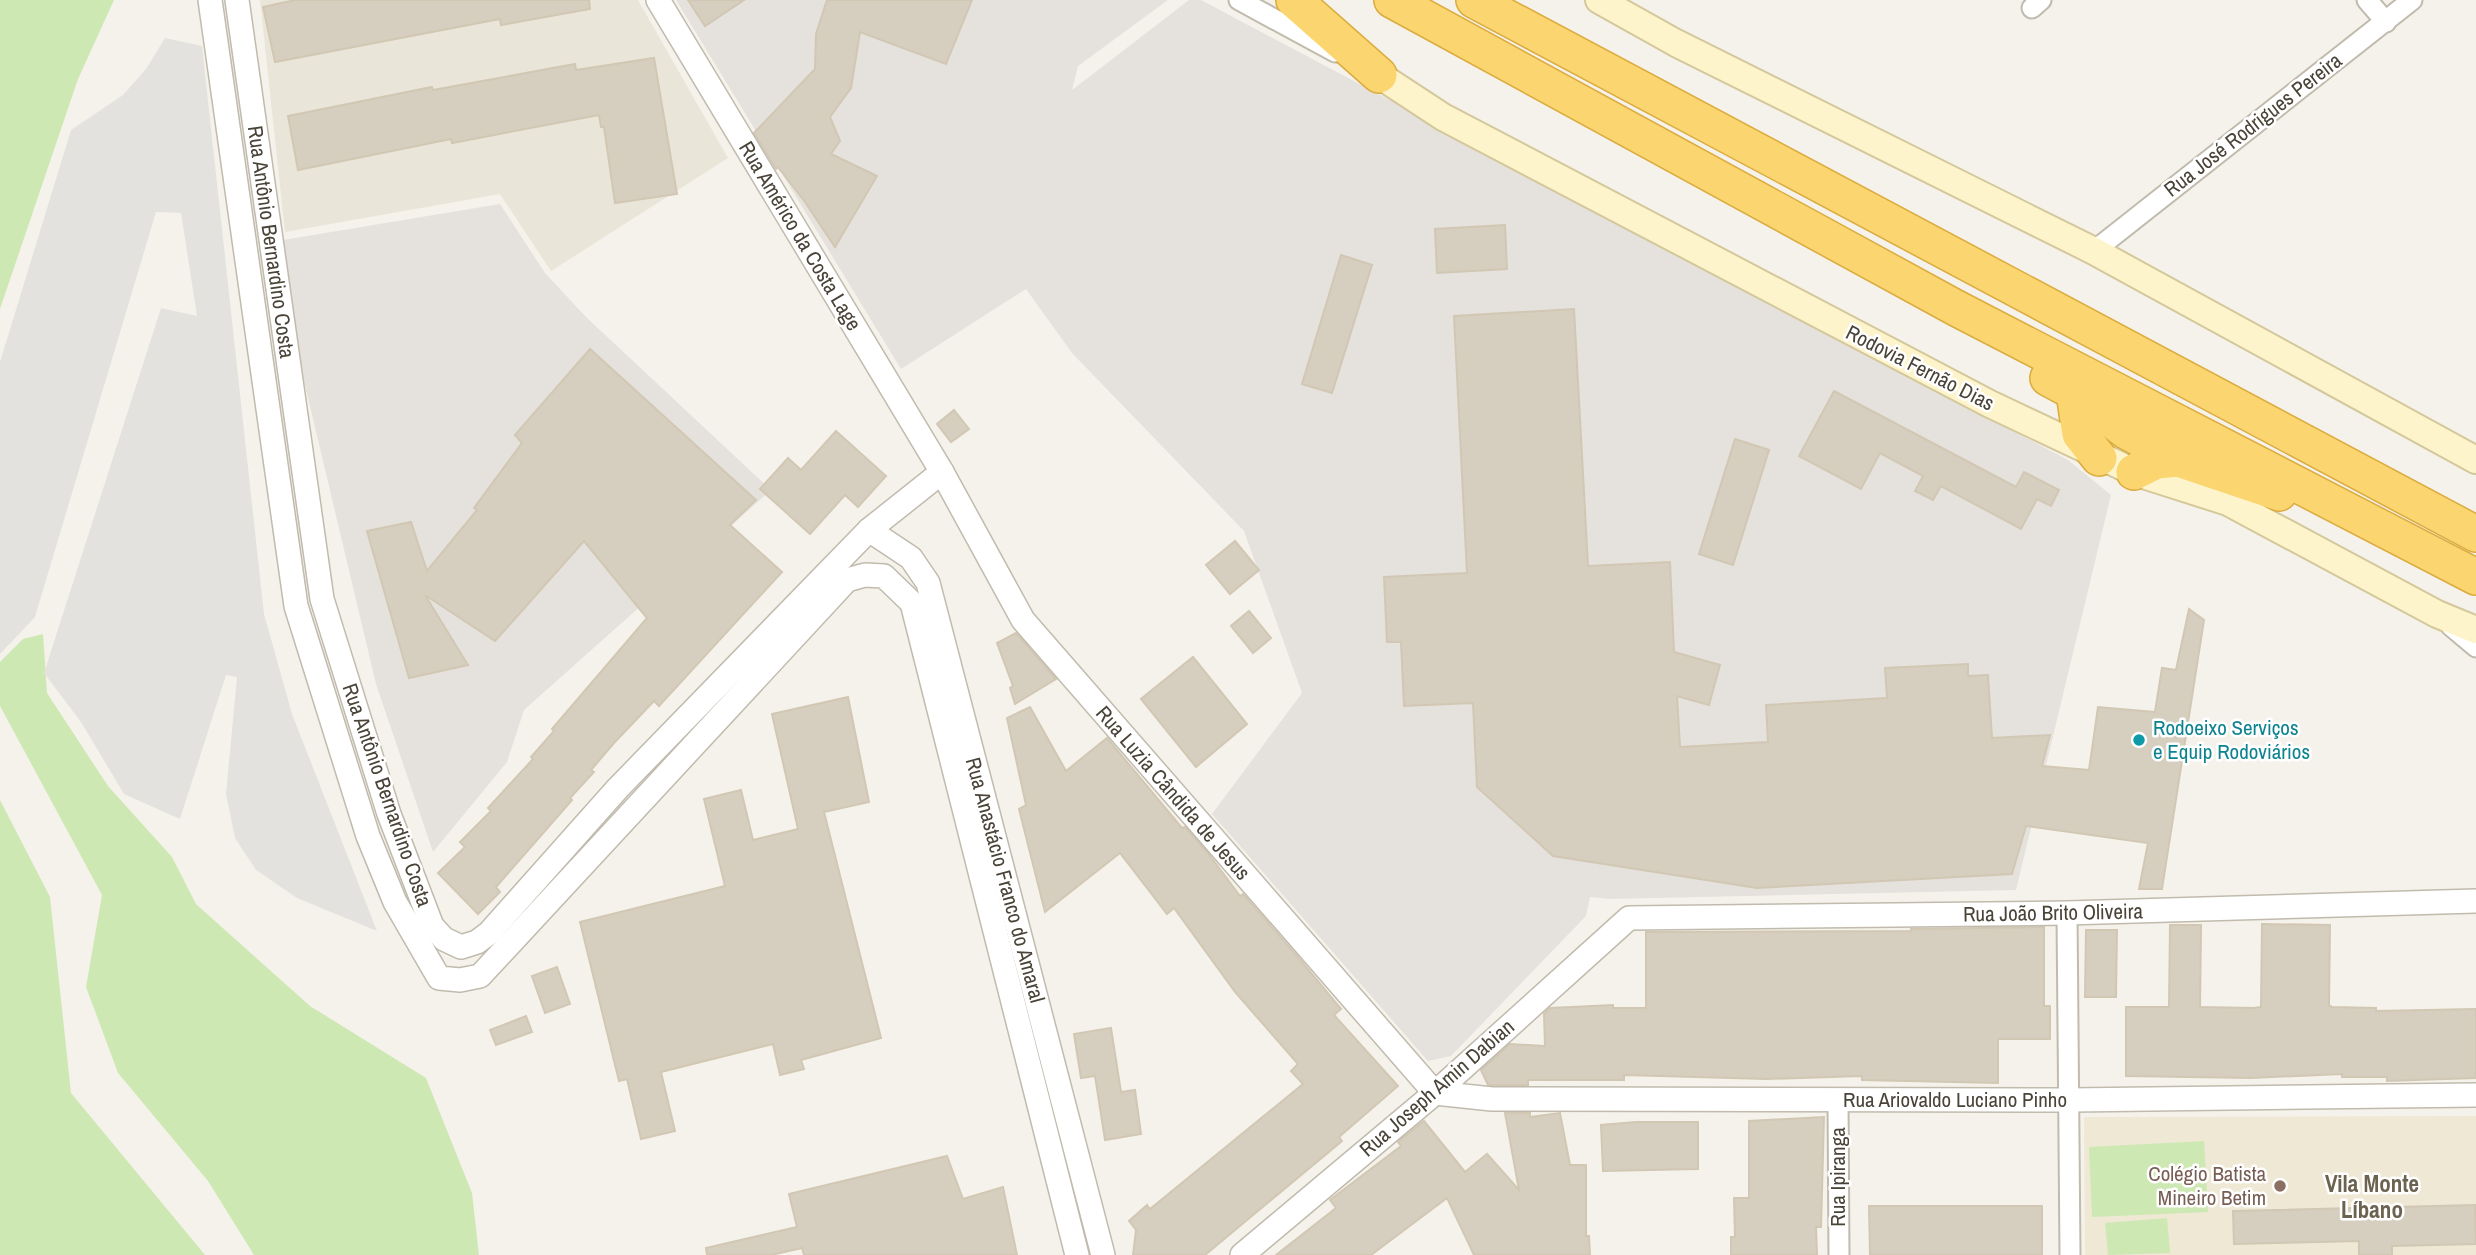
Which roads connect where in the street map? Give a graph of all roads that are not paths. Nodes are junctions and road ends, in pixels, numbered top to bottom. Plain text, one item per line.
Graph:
1 (209, 0) edge
2 (237, 0) edge
3 (658, 0) edge
4 (1239, 0) edge
5 (1294, 0) edge
6 (1392, 0) edge
7 (1474, 0) edge
8 (1492, 0) edge
9 (1599, 0) edge
10 (2367, 0) edge
11 (2412, 0) edge
12 (2386, 22) junction
13 (1564, 46) junction
14 (1379, 75) junction
15 (2094, 251) junction
16 (1956, 308) junction
17 (2074, 392) junction
18 (2099, 458) junction
19 (2178, 458) junction
20 (2476, 460) edge
21 (942, 472) junction
22 (2134, 472) junction
23 (2345, 507) junction
24 (869, 530) junction
25 (2476, 534) edge
26 (2476, 577) edge
27 (847, 580) joint
28 (2437, 614) junction
29 (2476, 630) edge
30 (2476, 647) edge
31 (618, 788) junction
32 (639, 805) junction
33 (2476, 901) edge
34 (2067, 913) junction
35 (1629, 918) joint
36 (1435, 1093) junction
37 (2476, 1095) edge
38 (1838, 1100) junction
39 (2071, 1100) junction
40 (1077, 1255) edge
41 (1103, 1255) edge
42 (1242, 1255) edge
43 (1839, 1255) edge
44 (2070, 1255) edge

1 - 32 street, Rua Antônio Bernardino Costa
2 - 31 street, Rua Antônio Bernardino Costa
3 - 21 street, Rua Américo da Costa Lage
4 - 14 street
5 - 14 highway
6 - 16 highway
7 - 13 highway
8 - 13 highway
9 - 15 main road
10 - 12 street
11 - 12 street, Rua José Rodrigues Pereira
12 - 15 street, Rua José Rodrigues Pereira
13 - 25 highway
14 - 18 main road, Rodovia Fernão Dias
15 - 20 main road
16 - 17 highway
16 - 23 highway
17 - 18 highway
17 - 19 highway
18 - 22 main road, Rodovia Fernão Dias
19 - 22 highway
19 - 23 highway
21 - 24 street, Rua Antônio Bernardino Costa
21 - 36 street, Rua Luzia Cândida de Jesus
22 - 28 main road, Rodovia Fernão Dias
23 - 26 highway
24 - 31 street, Rua Antônio Bernardino Costa
24 - 41 street, Rua Anastácio Franco do Amaral
27 - 32 street, Rua Antônio Bernardino Costa
27 - 40 street, Rua Anastácio Franco do Amaral
28 - 29 main road, Rodovia Fernão Dias
28 - 30 street
31 - 32 street
33 - 34 street, Rua João Brito Oliveira
34 - 35 street, Rua João Brito Oliveira
34 - 39 street
35 - 36 street, Rua Joseph Amin Dabian
36 - 38 street, Rua Ariovaldo Luciano Pinho
36 - 42 street, Rua Joseph Amin Dabian
37 - 39 street, Rua Ariovaldo Luciano Pinho
38 - 39 street, Rua Ariovaldo Luciano Pinho
38 - 43 street, Rua Ipiranga
39 - 44 street

